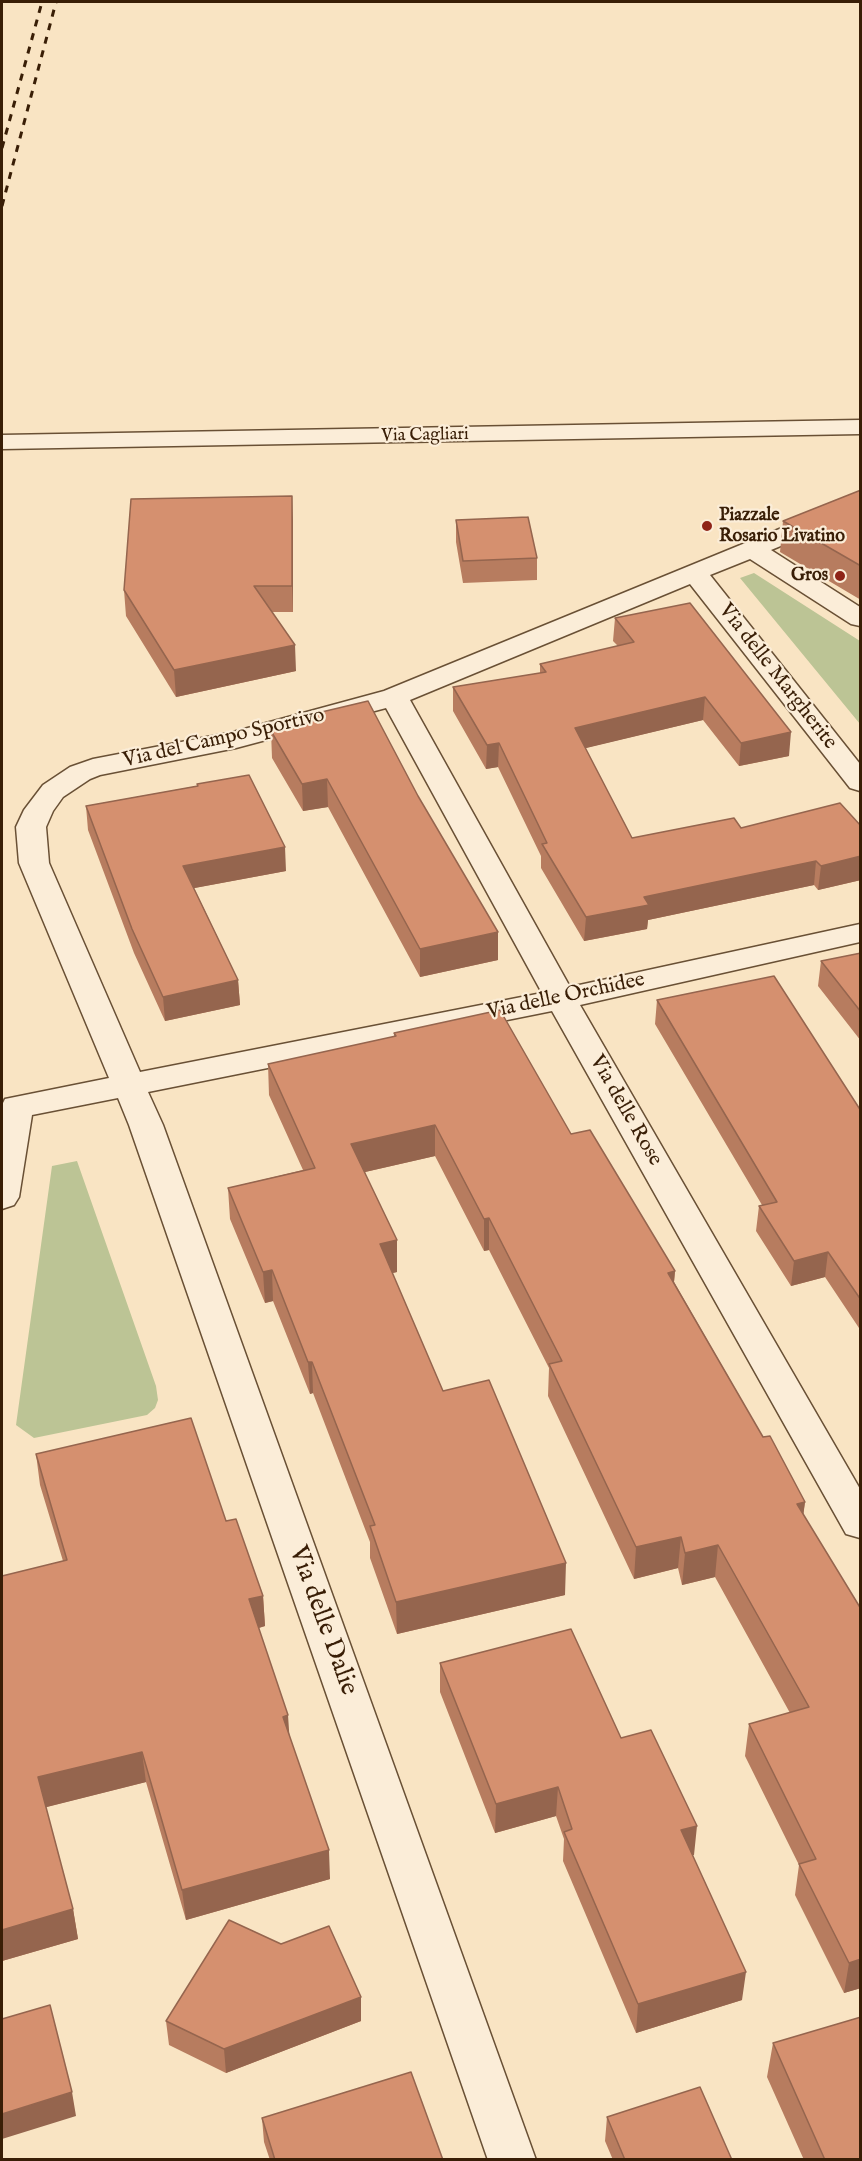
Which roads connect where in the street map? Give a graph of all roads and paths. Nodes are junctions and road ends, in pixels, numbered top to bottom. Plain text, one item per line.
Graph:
1 (857, 425) edge
2 (2, 442) edge
3 (861, 504) edge
4 (752, 549) junction
5 (694, 572) junction
6 (861, 618) edge
7 (394, 697) junction
8 (861, 782) edge
9 (861, 933) edge
10 (561, 999) junction
11 (129, 1084) junction
12 (2, 1197) edge
13 (861, 1523) edge
14 (512, 2160) edge

1 - 2 street, Via Cagliari
3 - 4 street, Via del Campo Sportivo
4 - 5 street, Via del Campo Sportivo
4 - 6 street
5 - 7 street, Via del Campo Sportivo
5 - 8 street, Via delle Margherite
7 - 10 street, Via delle Rose
7 - 11 street, Via del Campo Sportivo
9 - 10 street, Via delle Orchidee
10 - 11 street, Via delle Orchidee
10 - 13 street, Via delle Rose
11 - 12 street, Via delle Orchidee
11 - 14 street, Via delle Dalie

